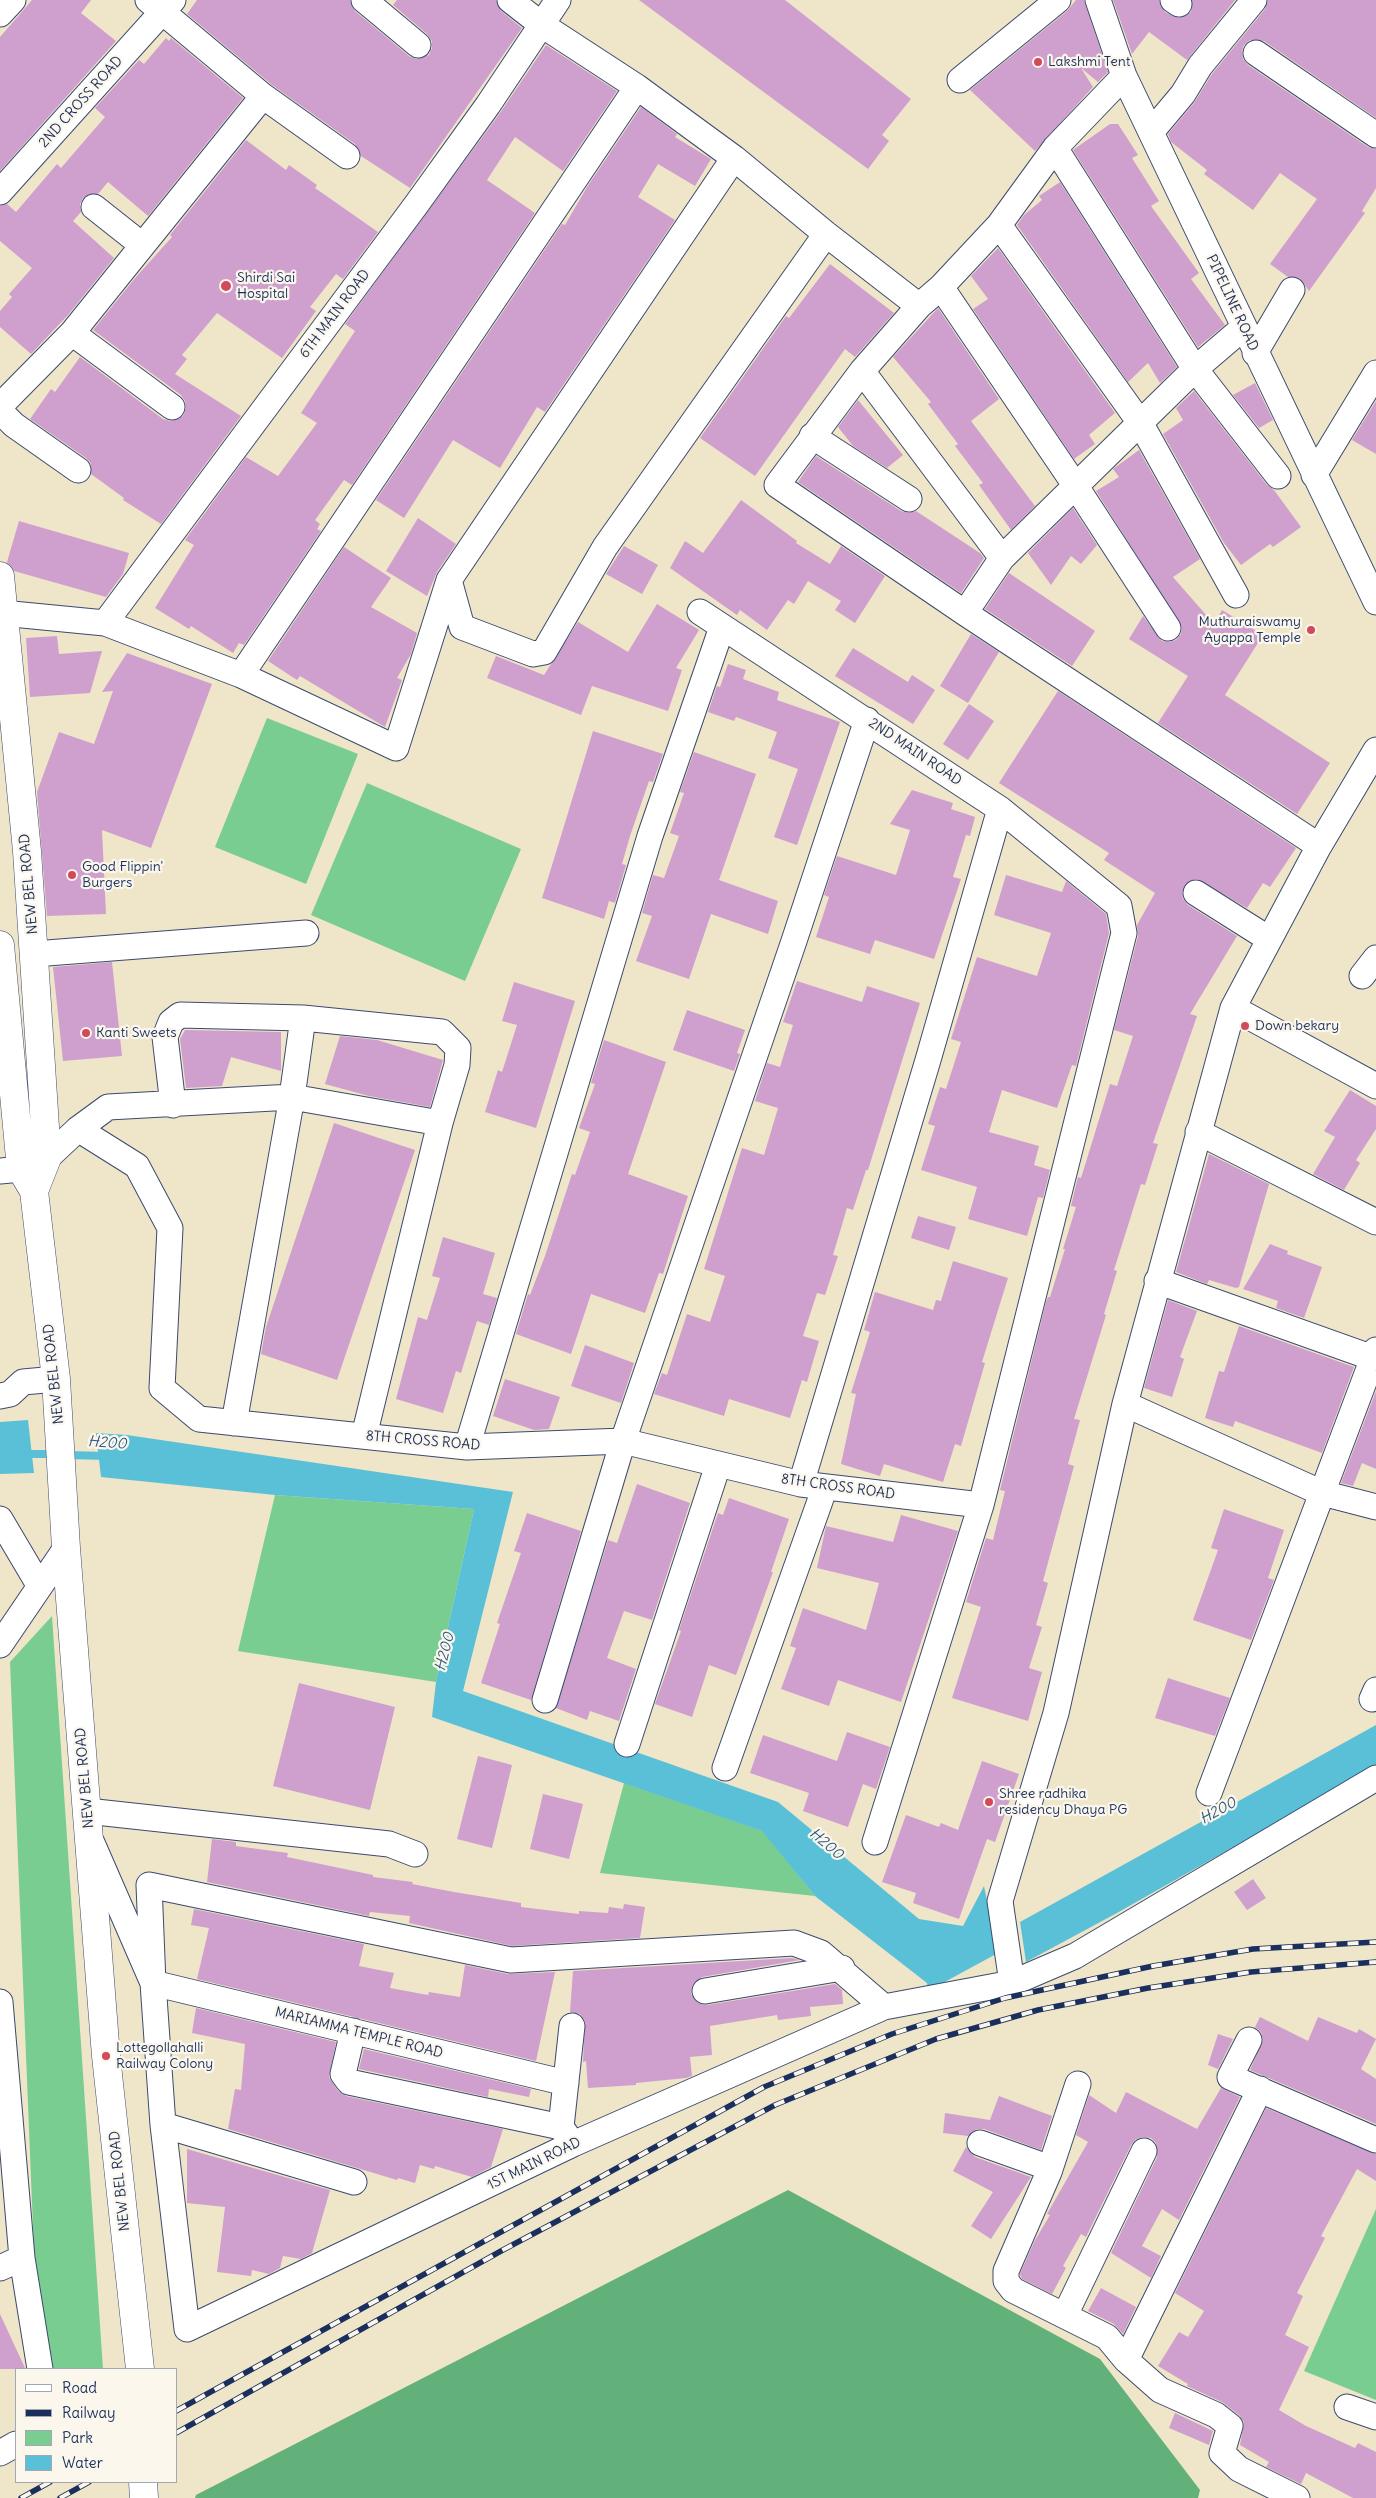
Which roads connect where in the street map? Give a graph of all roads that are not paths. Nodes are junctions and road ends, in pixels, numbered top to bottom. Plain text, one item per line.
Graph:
1 (13, 0) edge
2 (364, 0) edge
3 (510, 0) edge
4 (558, 0) edge
5 (1058, 0) edge
6 (1098, 0) edge
7 (1254, 0) edge
8 (161, 4) edge
9 (0, 14) edge
10 (542, 25) junction
11 (418, 45) dead end
12 (1256, 53) dead end
13 (1124, 76) junction
14 (960, 80) dead end
15 (636, 87) junction
16 (263, 96) junction
17 (1152, 131) junction
18 (1376, 136) edge
19 (1055, 148) junction
20 (347, 156) dead end
21 (734, 158) junction
22 (0, 192) edge
23 (94, 207) dead end
24 (999, 224) junction
25 (826, 234) junction
26 (142, 245) junction
27 (941, 287) junction
28 (1292, 290) dead end
29 (919, 306) junction
30 (1243, 328) junction
31 (72, 333) junction
32 (1255, 353) junction
33 (1194, 369) junction
34 (862, 371) junction
35 (1376, 373) edge
36 (0, 406) edge
37 (172, 407) dead end
38 (0, 411) edge
39 (1141, 424) junction
40 (812, 436) junction
41 (78, 470) dead end
42 (1314, 475) junction
43 (1278, 476) dead end
44 (1075, 485) junction
45 (909, 499) dead end
46 (1002, 558) junction
47 (0, 576) edge
48 (449, 580) junction
49 (1236, 594) dead end
50 (1376, 602) edge
51 (2, 612) junction
52 (700, 612) dead end
53 (965, 614) junction
54 (105, 623) junction
55 (722, 627) junction
56 (1168, 628) dead end
57 (241, 675) junction
58 (867, 720) junction
59 (1376, 750) edge
60 (1000, 809) junction
61 (1318, 846) junction
62 (1196, 893) dead end
63 (306, 933) dead end
64 (1269, 939) junction
65 (34, 954) junction
66 (0, 956) edge
67 (1233, 1008) junction
68 (303, 1018) junction
69 (1376, 1086) edge
70 (292, 1096) junction
71 (173, 1104) junction
72 (440, 1123) junction
73 (78, 1129) junction
74 (1198, 1132) junction
75 (47, 1158) junction
76 (18, 1177) edge
77 (1376, 1222) edge
78 (1157, 1281) junction
79 (1374, 1354) edge
80 (56, 1379) junction
81 (0, 1396) edge
82 (1126, 1404) junction
83 (234, 1423) junction
84 (364, 1436) junction
85 (623, 1441) junction
86 (467, 1447) junction
87 (718, 1465) junction
88 (801, 1484) junction
89 (825, 1487) junction
90 (1322, 1492) junction
91 (981, 1505) junction
92 (1376, 1507) edge
93 (0, 1519) edge
94 (66, 1548) junction
95 (39, 1585) junction
96 (0, 1645) edge
97 (546, 1700) dead end
98 (627, 1744) dead end
99 (725, 1768) dead end
100 (1374, 1784) edge
101 (1209, 1793) dead end
102 (87, 1812) junction
103 (91, 1840) junction
104 (875, 1842) dead end
105 (415, 1854) dead end
106 (842, 1968) junction
107 (153, 1983) junction
108 (1012, 1983) junction
109 (705, 1991) dead end
110 (0, 2002) edge
111 (884, 2008) junction
112 (572, 2026) dead end
113 (1, 2031) edge
114 (353, 2031) junction
115 (1249, 2040) dead end
116 (566, 2083) junction
117 (1078, 2084) dead end
118 (1260, 2089) junction
119 (163, 2126) junction
120 (567, 2136) junction
121 (1376, 2140) edge
122 (980, 2143) dead end
123 (1144, 2151) dead end
124 (1050, 2168) junction
125 (354, 2182) dead end
126 (22, 2258) junction
127 (0, 2268) edge
128 (1065, 2315) junction
129 (1126, 2360) junction
130 (140, 2367) edge
131 (40, 2368) edge
132 (1347, 2407) dead end
133 (1376, 2417) edge
134 (15, 2444) edge
135 (0, 2452) edge
136 (143, 2483) edge
137 (144, 2498) edge
138 (1297, 2498) edge

1 - 9 street
2 - 11 street
3 - 10 street
4 - 10 street, 6TH MAIN ROAD
5 - 14 street
6 - 13 street, PIPELINE ROAD
7 - 17 street
8 - 16 street
8 - 22 street, 2ND CROSS ROAD
10 - 15 street
10 - 54 street, 6TH MAIN ROAD
12 - 18 street
13 - 17 street, PIPELINE ROAD
13 - 19 street
15 - 21 street
15 - 57 street
16 - 20 street
16 - 26 street
17 - 30 street, PIPELINE ROAD
19 - 24 street
19 - 33 street
21 - 25 street
21 - 48 street
23 - 26 street
24 - 27 street
24 - 39 street
25 - 29 street
25 - 48 street
26 - 31 street
27 - 29 street
27 - 44 street
28 - 32 street
29 - 34 street
30 - 32 street, PIPELINE ROAD
30 - 33 street
31 - 36 street
31 - 37 street
32 - 42 street, PIPELINE ROAD
33 - 39 street
33 - 43 street
34 - 40 street
34 - 46 street
35 - 42 street
38 - 41 street
39 - 44 street
39 - 49 street
40 - 45 street
40 - 53 street
42 - 50 street, PIPELINE ROAD
44 - 46 street
44 - 56 street
46 - 53 street
47 - 51 main road, NEW BEL ROAD
48 - 57 street
51 - 54 street
51 - 65 main road, NEW BEL ROAD
52 - 55 street, 2ND MAIN ROAD
53 - 61 street
54 - 57 street
55 - 58 street, 2ND MAIN ROAD
55 - 86 street
58 - 60 street, 2ND MAIN ROAD
58 - 85 street
59 - 61 street
60 - 88 street
60 - 91 street, 2ND MAIN ROAD
61 - 64 street
62 - 64 street
63 - 65 street
64 - 67 street
65 - 75 main road, NEW BEL ROAD
66 - 76 main road, NEW BEL ROAD
67 - 69 street
67 - 74 street
68 - 70 street
68 - 71 street
68 - 72 street
70 - 71 street
70 - 72 street
70 - 83 street
71 - 73 street
72 - 84 street
73 - 75 street
73 - 83 street, 8TH CROSS ROAD
74 - 77 street
74 - 78 street
75 - 76 main road, NEW BEL ROAD
76 - 80 main road, NEW BEL ROAD
78 - 79 street
78 - 82 street
79 - 90 street
80 - 81 street
80 - 94 main road, NEW BEL ROAD
82 - 90 street
82 - 108 street
83 - 84 street, 8TH CROSS ROAD
84 - 86 street, 8TH CROSS ROAD
85 - 86 street, 8TH CROSS ROAD
85 - 87 street, 8TH CROSS ROAD
85 - 97 street
87 - 88 street, 8TH CROSS ROAD
87 - 98 street
88 - 89 street, 8TH CROSS ROAD
89 - 91 street, 8TH CROSS ROAD
89 - 99 street
90 - 92 street
90 - 101 street
91 - 104 street
93 - 95 street
94 - 95 street
94 - 102 main road, NEW BEL ROAD
95 - 96 street
100 - 108 street, 1ST MAIN ROAD
102 - 103 main road, NEW BEL ROAD
102 - 105 street
103 - 107 street
103 - 130 main road, NEW BEL ROAD
106 - 107 street
106 - 109 street
106 - 111 street
107 - 114 street, MARIAMMA TEMPLE ROAD
107 - 119 street
108 - 111 street, 1ST MAIN ROAD
110 - 113 street
111 - 120 street, 1ST MAIN ROAD
112 - 116 street
113 - 126 street
114 - 116 street, MARIAMMA TEMPLE ROAD
114 - 120 street
115 - 118 street
116 - 120 street
117 - 124 street
118 - 121 street
118 - 129 street
119 - 120 street, 1ST MAIN ROAD
119 - 125 street
122 - 124 street
123 - 128 street
124 - 128 street
126 - 127 street
126 - 131 street
128 - 129 street
129 - 138 street
132 - 133 street
134 - 135 street
136 - 137 main road

